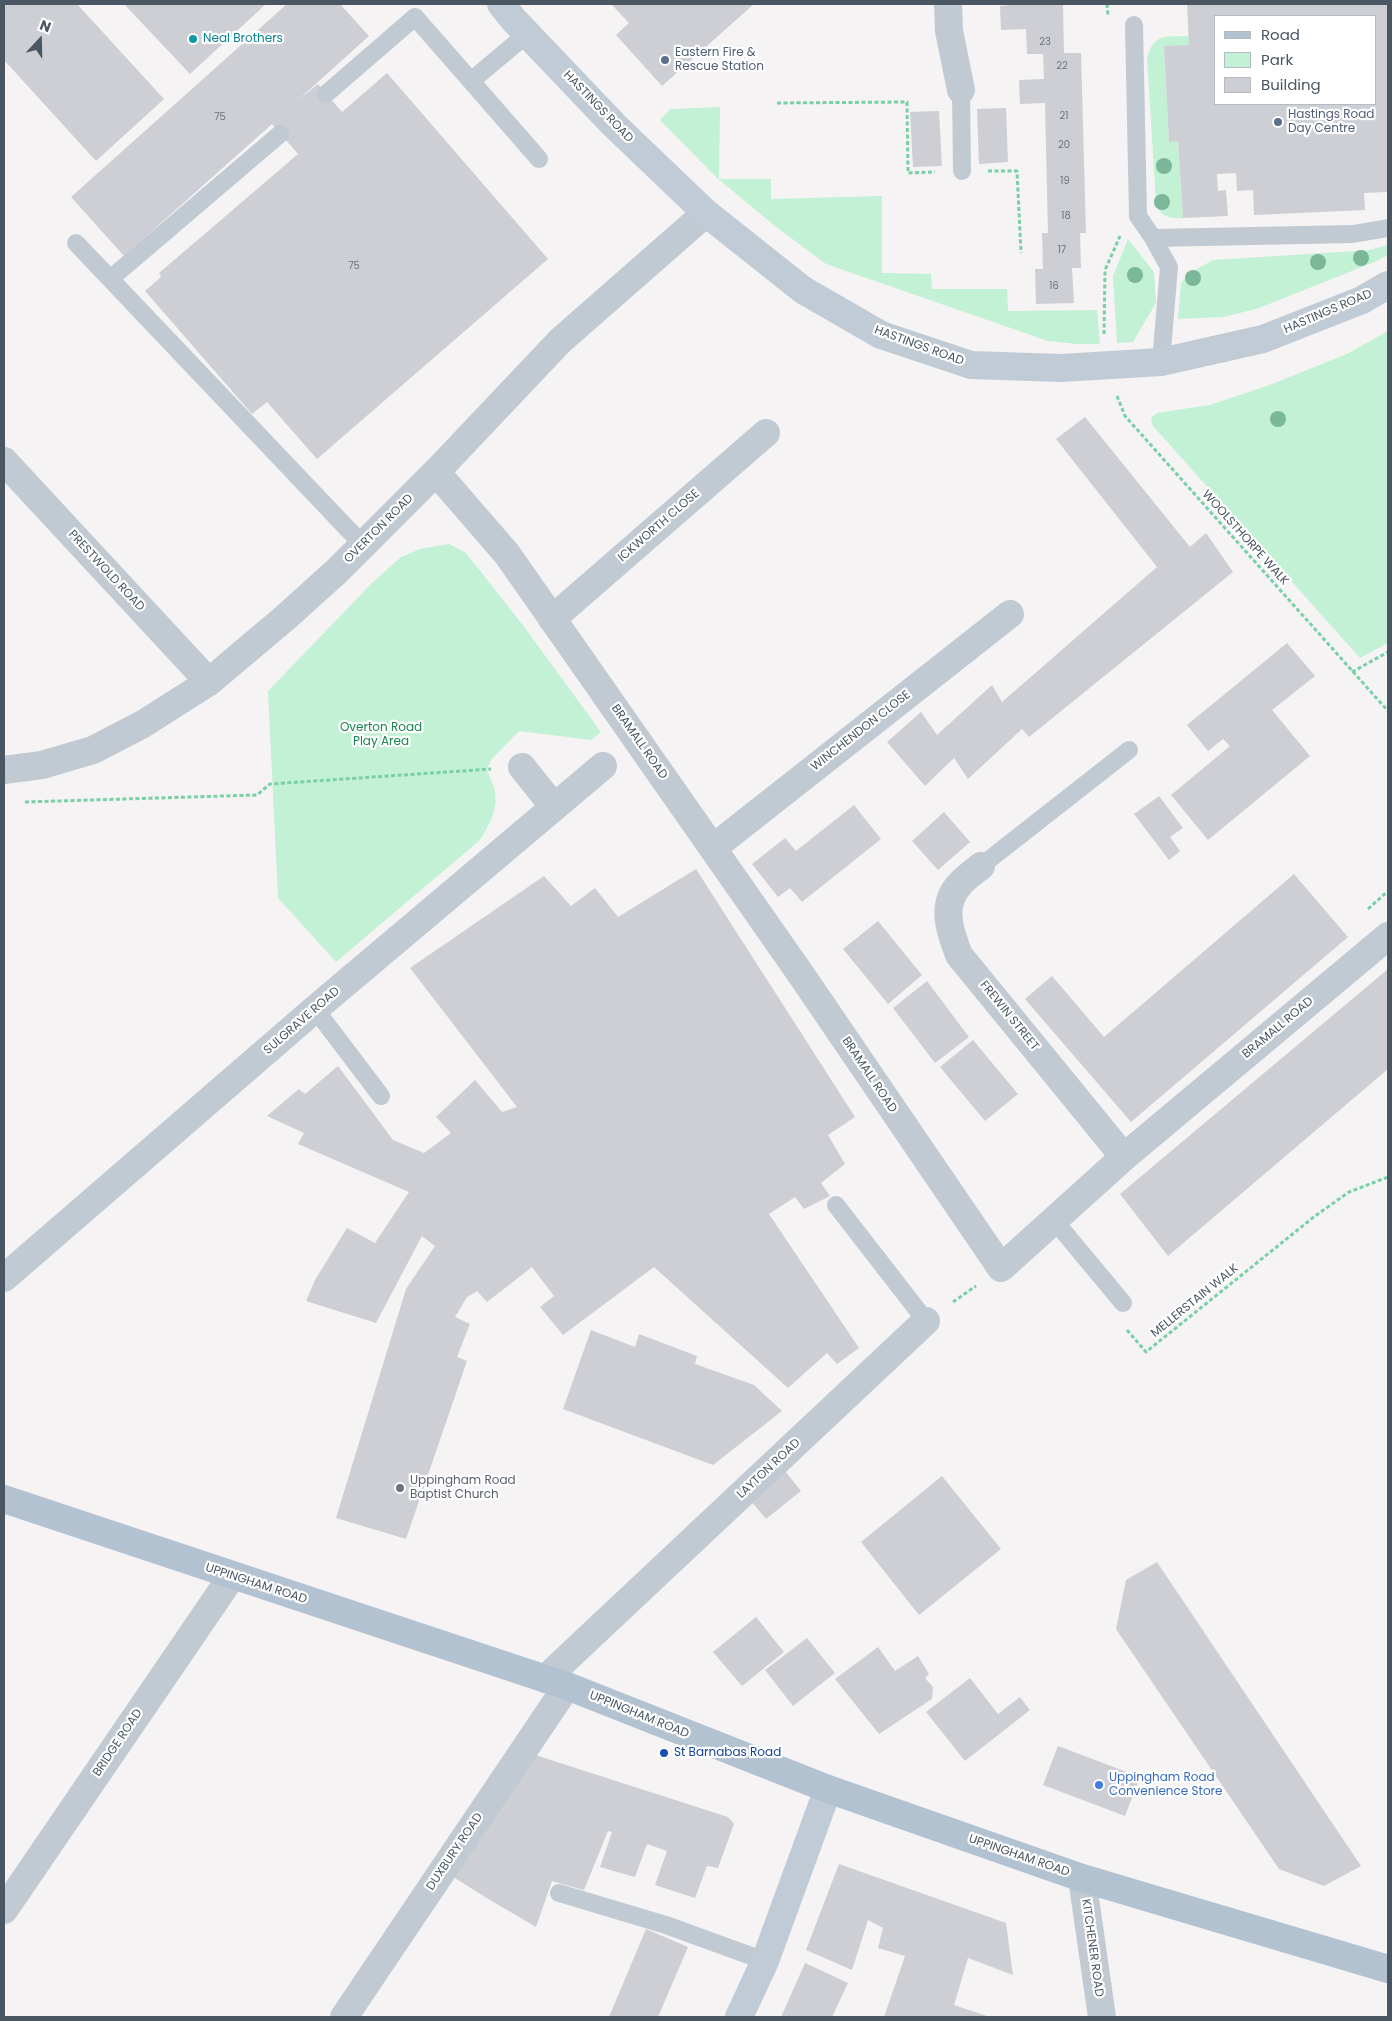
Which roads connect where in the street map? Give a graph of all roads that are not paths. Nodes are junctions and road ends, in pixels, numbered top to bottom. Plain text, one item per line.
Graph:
1 (502, 4) edge
2 (948, 4) edge
3 (1134, 25) dead end
4 (527, 34) junction
5 (471, 81) junction
6 (961, 90) joint
7 (326, 94) dead end
8 (280, 134) dead end
9 (539, 159) dead end
10 (962, 172) road end
11 (706, 213) junction
12 (1388, 228) edge
13 (1152, 238) junction
14 (76, 243) dead end
15 (110, 279) junction
16 (1388, 285) edge
17 (1161, 362) junction
18 (766, 433) dead end
19 (4, 461) edge
20 (436, 472) junction
21 (362, 544) junction
22 (1010, 614) dead end
23 (552, 619) junction
24 (209, 682) junction
25 (1129, 750) dead end
26 (603, 766) dead end
27 (522, 767) road end
28 (4, 770) edge
29 (554, 807) junction
30 (713, 848) junction
31 (981, 866) joint
32 (1388, 936) edge
33 (315, 1009) junction
34 (381, 1096) dead end
35 (1124, 1157) junction
36 (836, 1205) dead end
37 (1054, 1220) junction
38 (4, 1278) edge
39 (1123, 1303) dead end
40 (926, 1321) joint
41 (4, 1499) edge
42 (232, 1576) junction
43 (556, 1683) junction
44 (828, 1789) junction
45 (1082, 1878) junction
46 (559, 1893) dead end
47 (4, 1910) edge
48 (765, 1961) junction
49 (1388, 1969) edge
50 (344, 2017) edge
51 (739, 2017) edge
52 (1102, 2017) edge

1 - 4 street, HASTINGS ROAD
2 - 6 street
3 - 13 lane
4 - 5 lane
4 - 11 street, HASTINGS ROAD
5 - 7 lane
5 - 9 lane
6 - 10 lane
8 - 15 lane
11 - 17 street, HASTINGS ROAD
11 - 20 street, OVERTON ROAD
12 - 13 lane
13 - 17 lane
14 - 15 lane
15 - 21 lane
16 - 17 street, HASTINGS ROAD
18 - 23 street, ICKWORTH CLOSE
19 - 24 street, PRESTWOLD ROAD
20 - 21 street, OVERTON ROAD
20 - 23 street, BRAMALL ROAD
21 - 24 street, OVERTON ROAD
22 - 30 street, WINCHENDON CLOSE
23 - 30 street, BRAMALL ROAD
24 - 28 street, OVERTON ROAD
25 - 31 lane
26 - 29 street, SULGRAVE ROAD
27 - 29 street
29 - 33 street, SULGRAVE ROAD
30 - 37 street, BRAMALL ROAD
31 - 35 street, FREWIN STREET
32 - 35 street, BRAMALL ROAD
33 - 34 lane
33 - 38 street, SULGRAVE ROAD
35 - 37 street, BRAMALL ROAD
36 - 40 lane
37 - 39 lane
40 - 43 street, LAYTON ROAD
41 - 42 main road, UPPINGHAM ROAD
42 - 43 main road, UPPINGHAM ROAD
42 - 47 street, BRIDGE ROAD
43 - 44 main road, UPPINGHAM ROAD
43 - 50 street, DUXBURY ROAD
44 - 45 main road, UPPINGHAM ROAD
44 - 48 street
45 - 49 main road, UPPINGHAM ROAD
45 - 52 street, KITCHENER ROAD
46 - 48 lane
48 - 51 street

